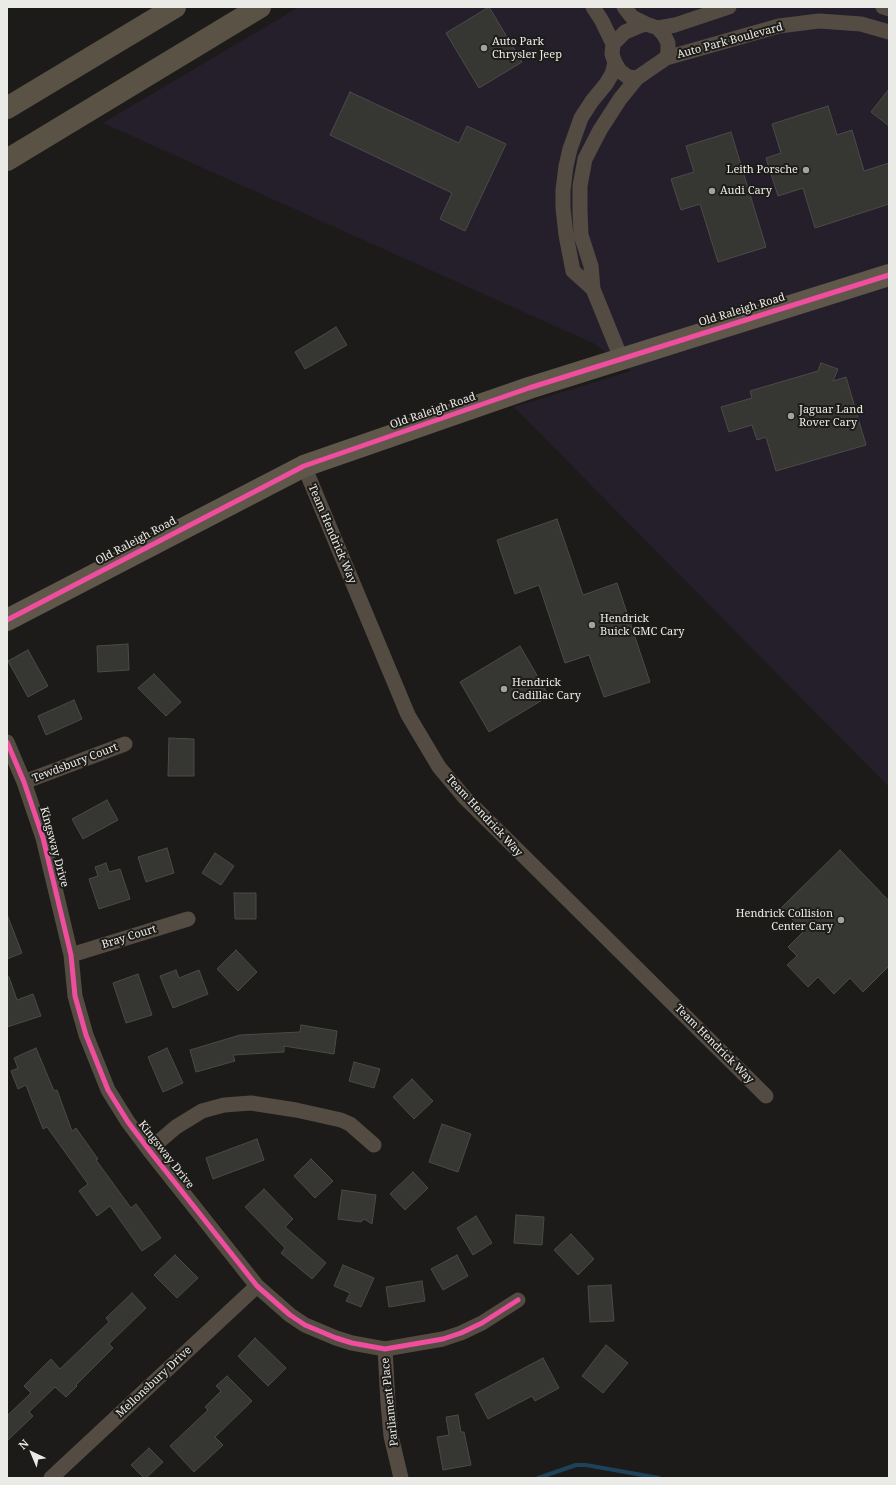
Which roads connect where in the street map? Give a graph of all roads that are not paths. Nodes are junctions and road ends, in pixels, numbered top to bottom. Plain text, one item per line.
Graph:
1 (175, 7) edge
2 (260, 7) edge
3 (593, 7) edge
4 (624, 7) edge
5 (729, 7) edge
6 (883, 7) edge
7 (889, 9) edge
8 (652, 26) junction
9 (889, 32) edge
10 (613, 44) junction
11 (666, 58) junction
12 (615, 63) junction
13 (637, 78) junction
14 (7, 108) edge
15 (7, 160) edge
16 (889, 275) edge
17 (593, 289) junction
18 (621, 358) junction
19 (304, 466) junction
20 (7, 620) edge
21 (7, 742) edge
22 (125, 744) dead end
23 (24, 782) junction
24 (188, 919) dead end
25 (71, 955) junction
26 (766, 1096) dead end
27 (374, 1145) dead end
28 (149, 1150) junction
29 (257, 1286) junction
30 (518, 1300) dead end
31 (385, 1349) junction
32 (51, 1478) edge
33 (401, 1478) edge

1 - 14 highway
2 - 15 highway
3 - 10 street, Auto Park Boulevard
4 - 8 street, Auto Park Boulevard
5 - 8 street
6 - 7 street
8 - 10 street
8 - 11 street, Auto Park Boulevard
9 - 11 street, Auto Park Boulevard
10 - 12 street, Auto Park Boulevard
11 - 13 street, Auto Park Boulevard
12 - 13 street
12 - 17 street, Auto Park Boulevard
13 - 17 street, Auto Park Boulevard
16 - 18 street, Old Raleigh Road
17 - 18 street, Auto Park Boulevard
18 - 19 street, Old Raleigh Road
19 - 20 street, Old Raleigh Road
19 - 26 street, Team Hendrick Way
21 - 23 street, Kingsway Drive
22 - 23 street, Tewdsbury Court
23 - 25 street, Kingsway Drive
24 - 25 street, Bray Court
25 - 28 street, Kingsway Drive
27 - 28 street
28 - 29 street, Kingsway Drive
29 - 31 street, Kingsway Drive
29 - 32 street, Mellonsbury Drive
30 - 31 street, Kingsway Drive
31 - 33 street, Parliament Place

